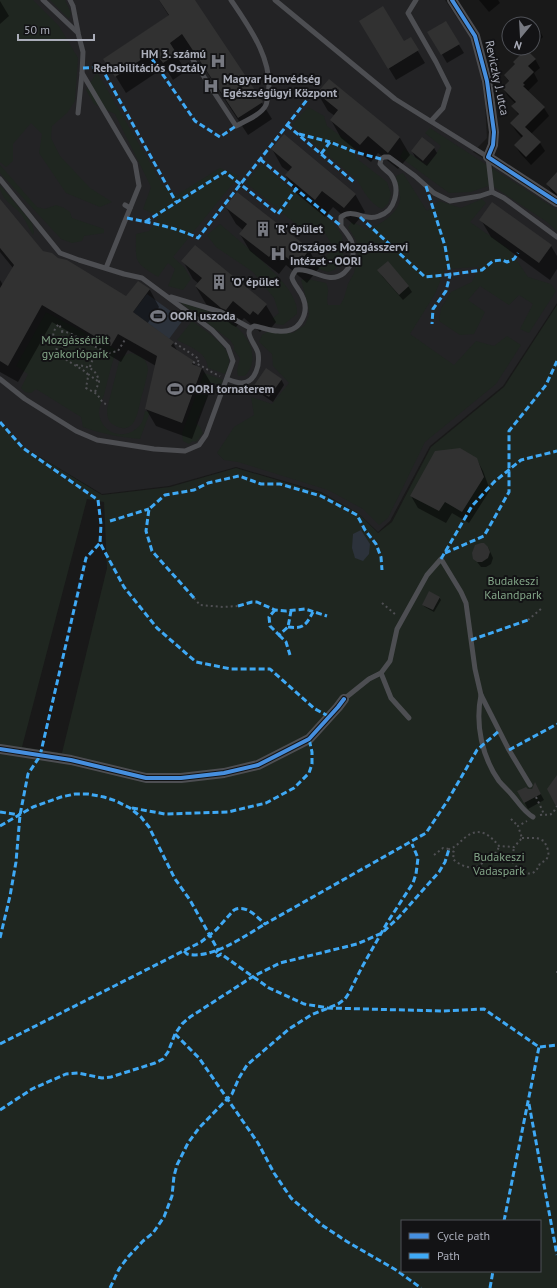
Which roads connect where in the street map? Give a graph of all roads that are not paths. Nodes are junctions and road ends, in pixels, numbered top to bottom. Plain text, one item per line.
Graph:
1 (43, 0) edge
2 (70, 0) edge
3 (231, 0) edge
4 (275, 0) edge
5 (416, 0) edge
6 (452, 0) edge
7 (78, 33) junction
8 (193, 60) dead end
9 (82, 73) junction
10 (78, 113) dead end
11 (431, 122) junction
12 (488, 157) junction
13 (0, 179) edge
14 (492, 192) junction
15 (557, 202) edge
16 (125, 205) dead end
17 (130, 208) junction
18 (557, 237) edge
19 (106, 268) junction
20 (167, 296) junction
21 (250, 328) junction
22 (0, 379) edge
23 (227, 379) junction
24 (381, 672) junction
25 (481, 695) junction
26 (344, 699) joint
27 (409, 718) dead end
28 (0, 749) edge
29 (530, 785) dead end
30 (533, 818) road end

1 - 7 lane
2 - 7 lane
3 - 8 lane
4 - 11 lane
5 - 11 lane
6 - 12 street, Reviczky J. utca
7 - 9 lane
9 - 10 lane
9 - 17 lane
11 - 12 lane
12 - 14 lane
12 - 15 street
13 - 19 lane
14 - 18 lane
14 - 21 lane
16 - 17 lane
17 - 19 lane
19 - 20 lane
20 - 21 lane
20 - 23 lane
21 - 23 lane
22 - 23 lane
24 - 25 lane
24 - 26 lane
24 - 27 lane
25 - 29 lane
25 - 30 lane
26 - 28 street

